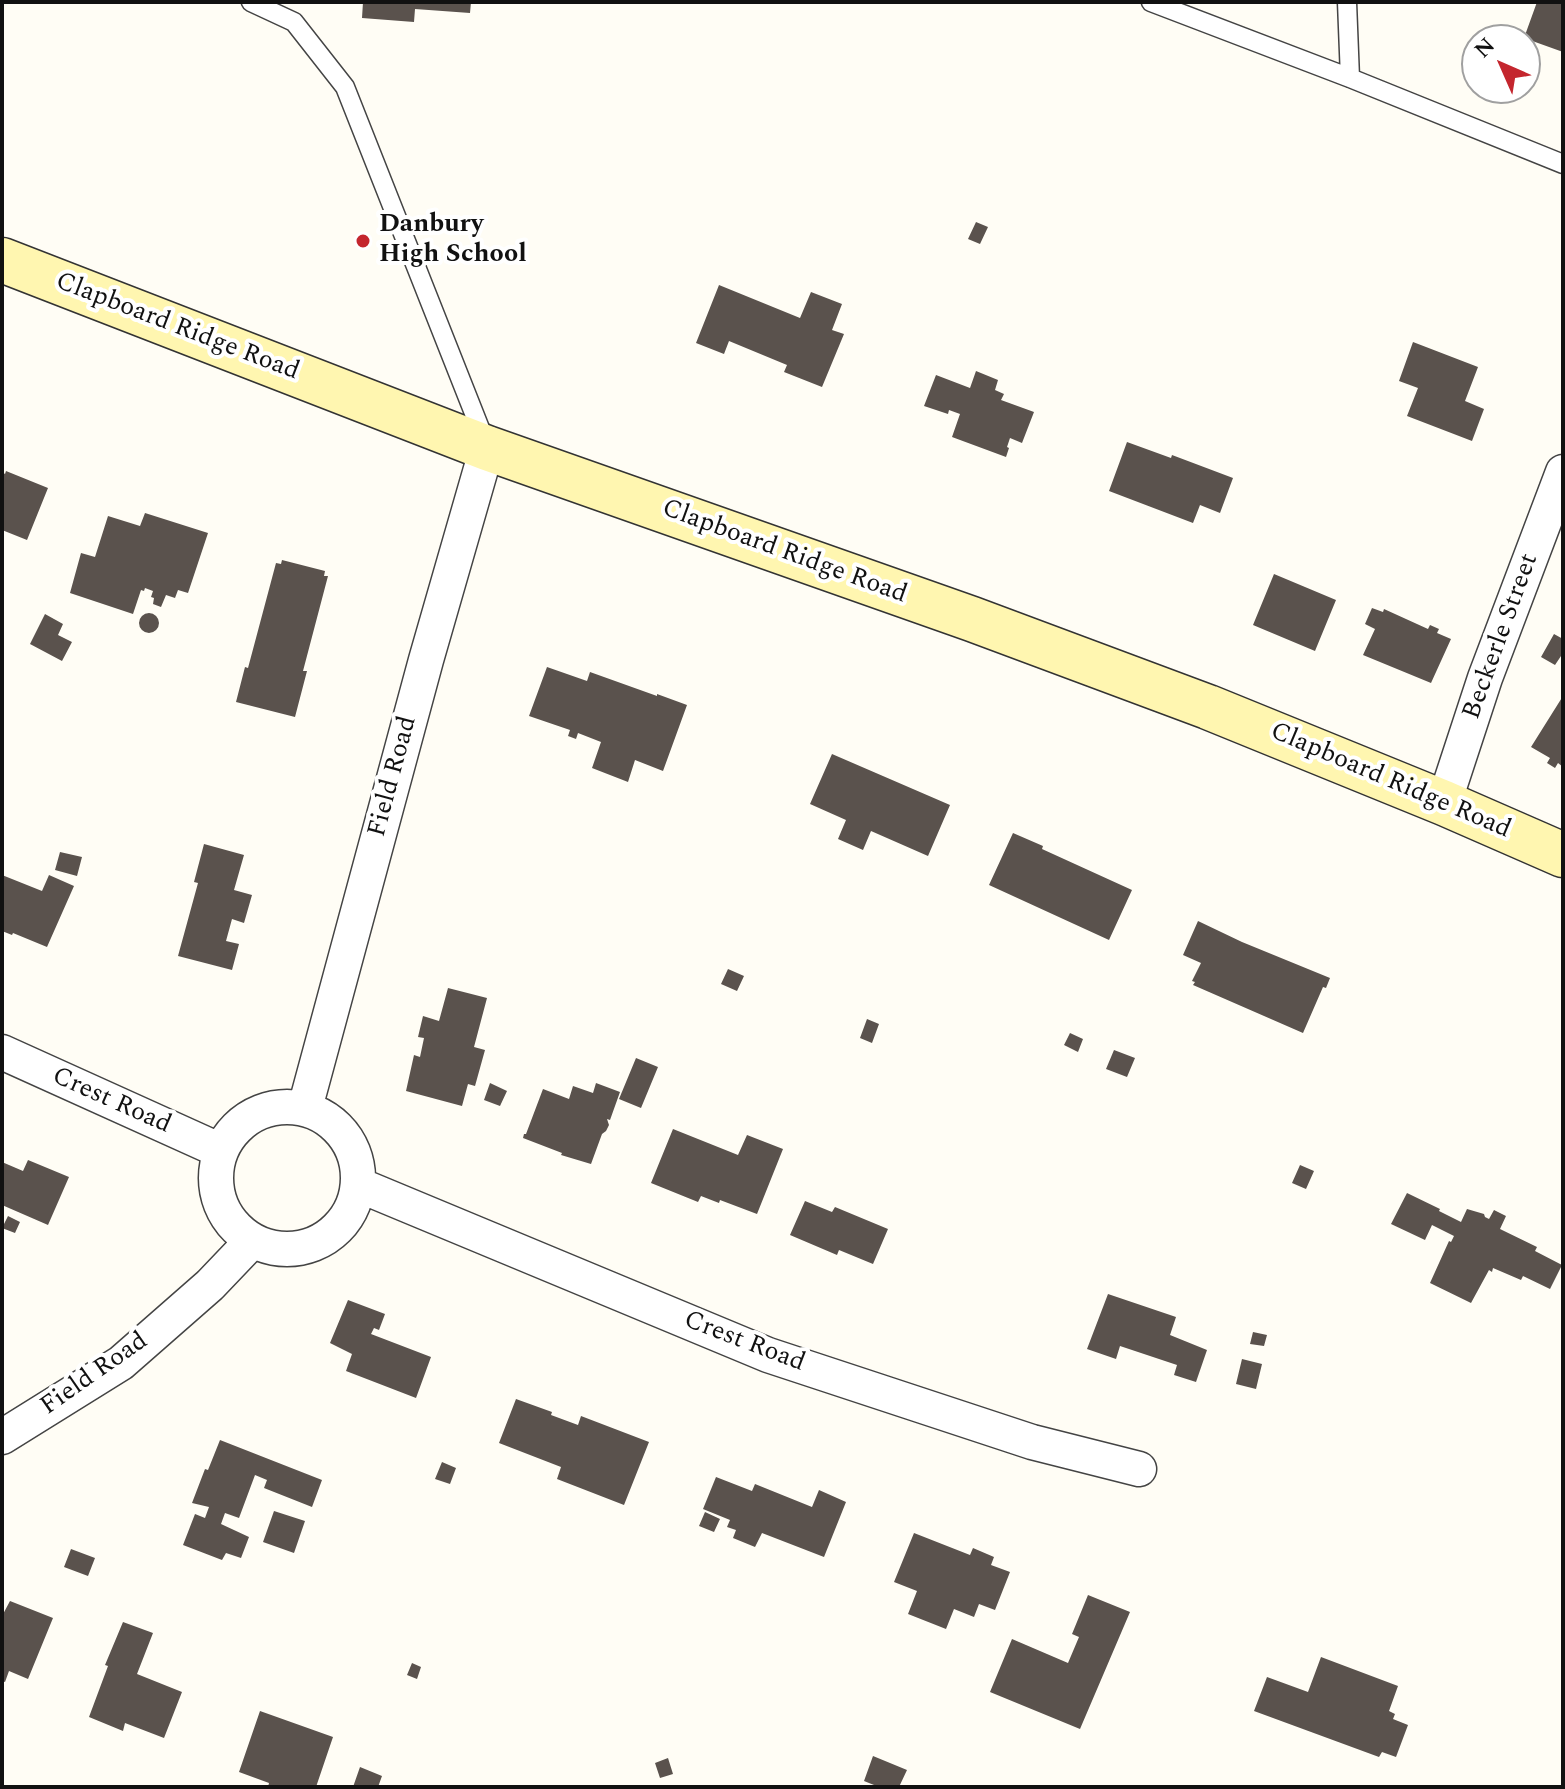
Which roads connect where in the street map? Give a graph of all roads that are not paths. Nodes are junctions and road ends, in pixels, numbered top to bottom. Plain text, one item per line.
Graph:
1 (251, 2) edge
2 (1151, 2) edge
3 (1347, 2) edge
4 (1350, 78) junction
5 (1563, 164) edge
6 (2, 260) edge
7 (487, 448) junction
8 (1563, 472) edge
9 (1444, 803) junction
10 (1563, 855) edge
11 (2, 1052) edge
12 (305, 1108) junction
13 (221, 1151) junction
14 (359, 1185) junction
15 (252, 1241) junction
16 (2, 1437) edge
17 (1139, 1469) dead end

1 - 7 lane
2 - 4 lane
3 - 4 lane
4 - 5 lane
6 - 7 main road, Clapboard Ridge Road
7 - 9 main road, Clapboard Ridge Road
7 - 12 street, Field Road
8 - 9 street, Beckerle Street
9 - 10 main road, Clapboard Ridge Road
11 - 13 street, Crest Road
12 - 13 street
12 - 14 street
13 - 15 street
14 - 15 street
14 - 17 street, Crest Road
15 - 16 street, Field Road

